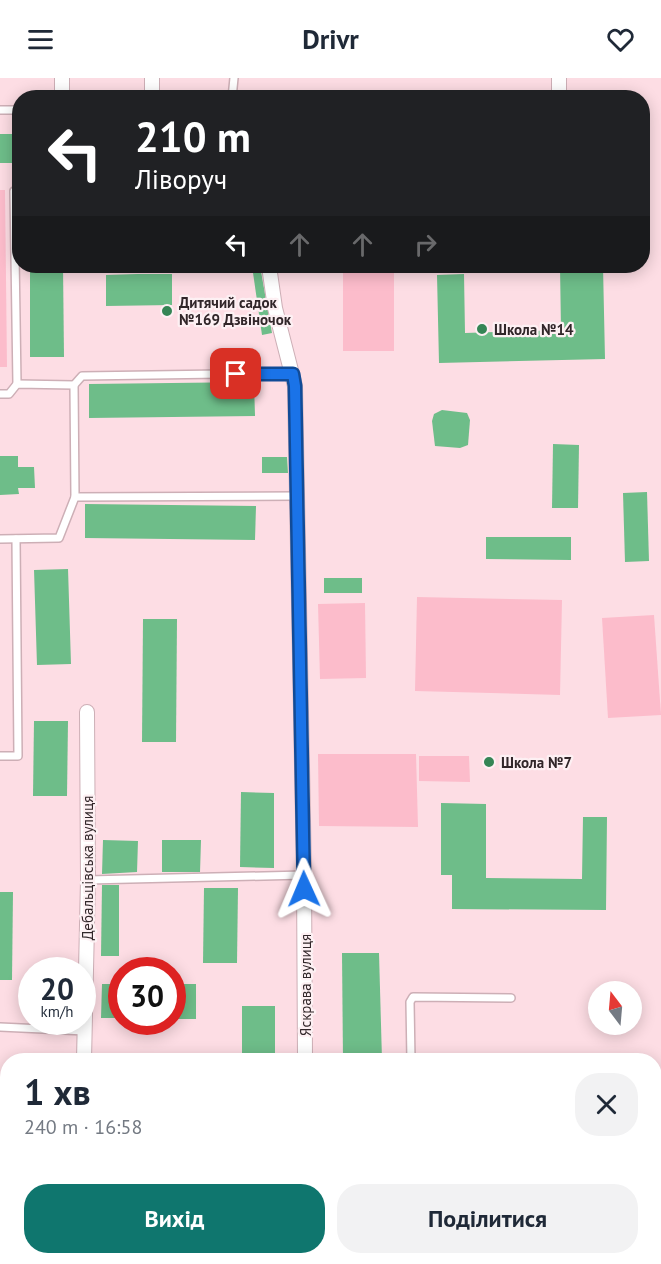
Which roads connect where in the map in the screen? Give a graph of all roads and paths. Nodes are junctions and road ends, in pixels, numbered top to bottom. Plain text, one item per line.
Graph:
1 (16, 273) edge
2 (270, 273) edge
3 (293, 374) junction
4 (17, 384) junction
5 (74, 386) junction
6 (0, 394) edge
7 (297, 496) junction
8 (75, 497) junction
9 (0, 539) edge
10 (16, 539) junction
11 (87, 712) dead end
12 (0, 756) edge
13 (304, 875) junction
14 (88, 880) junction
15 (86, 957) edge
16 (511, 998) dead end
17 (0, 1028) edge
18 (18, 1029) edge
19 (85, 1035) edge
20 (84, 1053) edge
21 (305, 1053) edge
22 (411, 1053) edge

1 - 4 lane
2 - 3 street, Яскрава вулиця
3 - 5 lane
3 - 7 street, Яскрава вулиця
4 - 5 lane
4 - 6 lane
5 - 8 lane
7 - 8 lane
7 - 13 street, Яскрава вулиця
8 - 10 lane
9 - 10 lane
10 - 12 lane
11 - 14 street, Дебальцівська вулиця
13 - 14 lane
13 - 21 street, Яскрава вулиця
14 - 15 street, Дебальцівська вулиця
16 - 22 lane
17 - 18 lane
19 - 20 street, Дебальцівська вулиця

